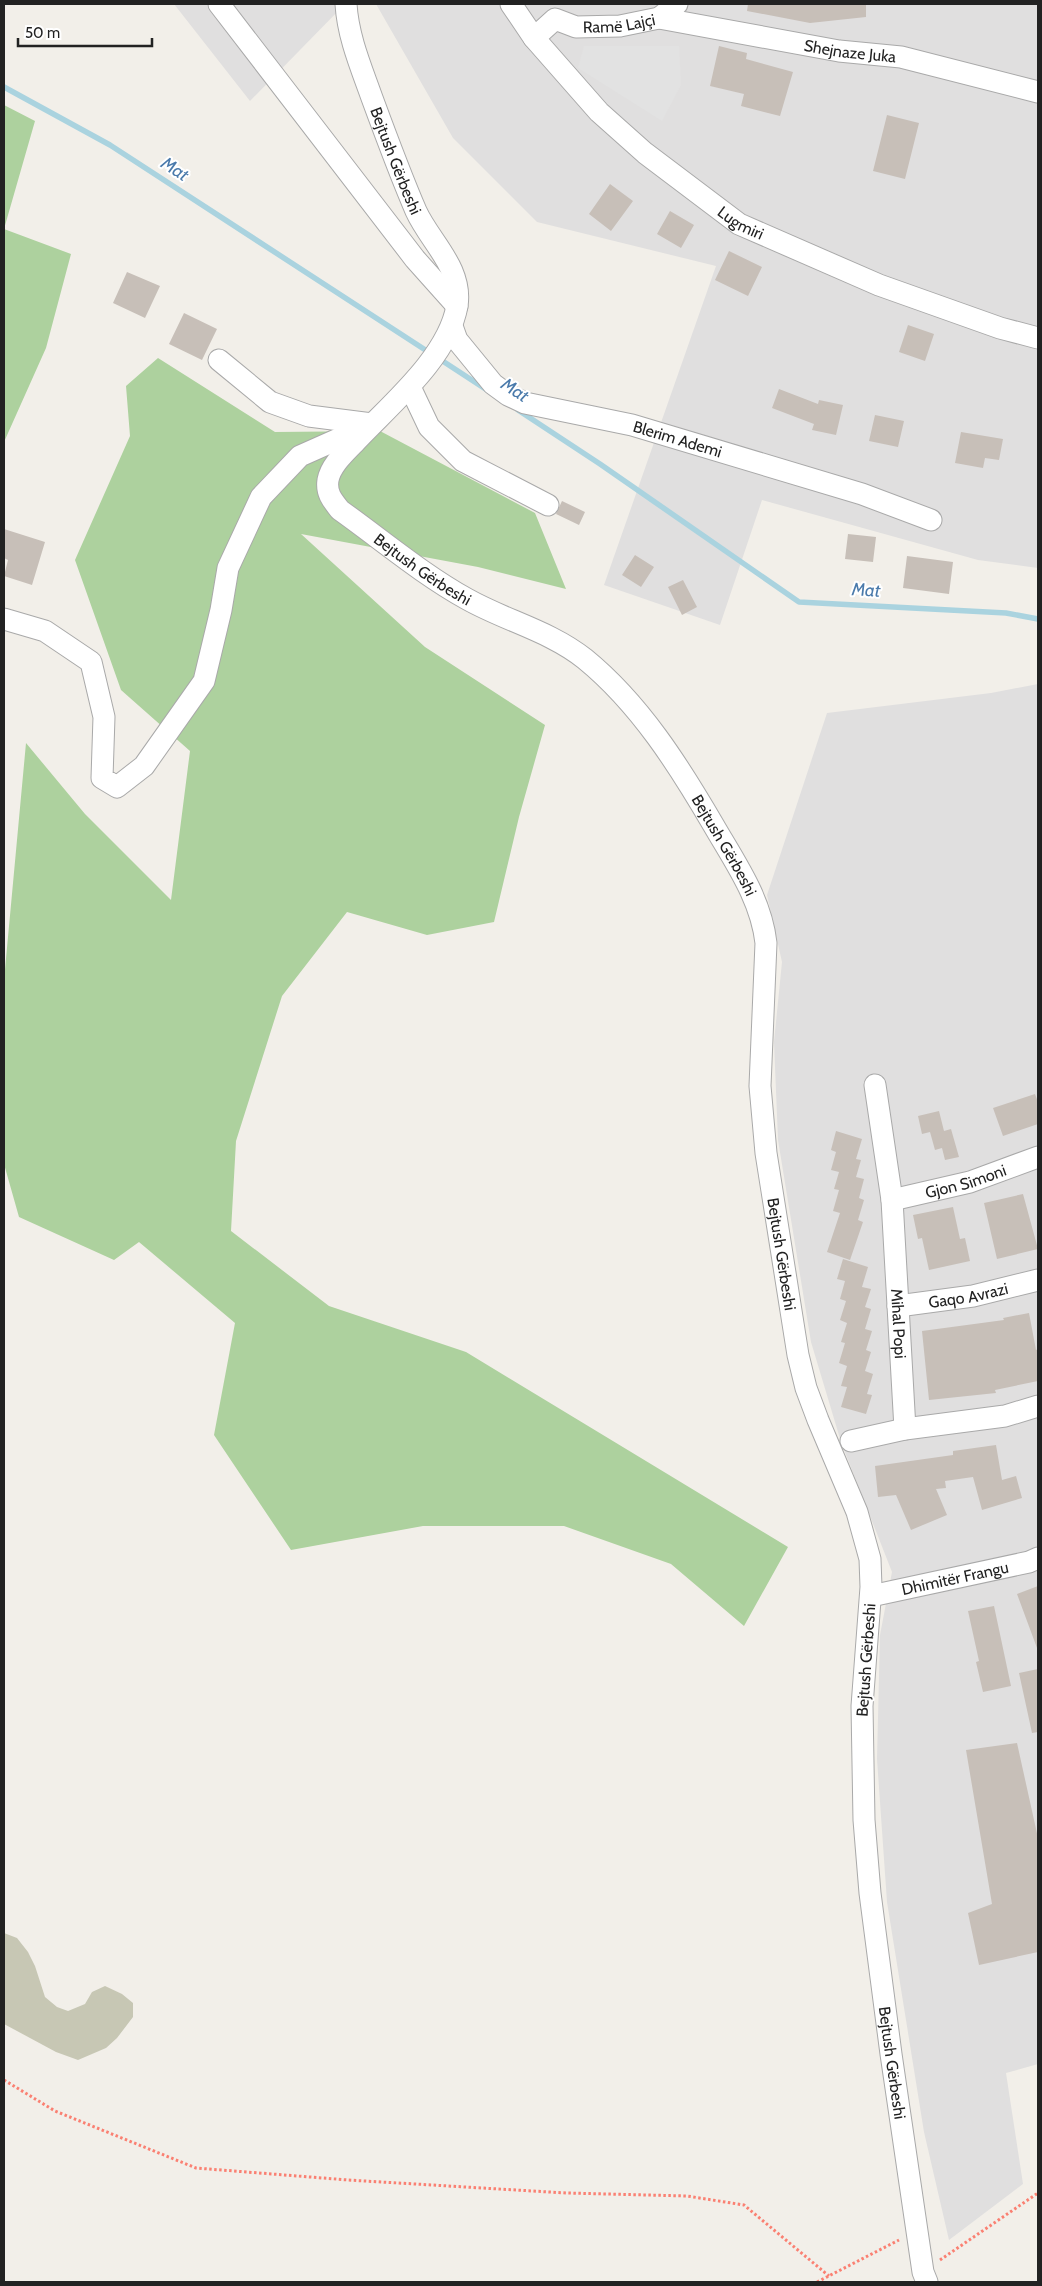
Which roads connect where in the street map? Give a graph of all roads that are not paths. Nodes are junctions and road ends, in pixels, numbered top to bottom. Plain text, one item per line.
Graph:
1 (219, 4) edge
2 (346, 4) edge
3 (511, 4) edge
4 (677, 4) edge
5 (552, 12) edge
6 (659, 18) junction
7 (534, 38) junction
8 (1038, 92) edge
9 (451, 324) junction
10 (1038, 338) edge
11 (219, 360) dead end
12 (410, 387) junction
13 (372, 424) junction
14 (548, 505) dead end
15 (931, 520) dead end
16 (4, 619) edge
17 (875, 1085) dead end
18 (1038, 1157) edge
19 (892, 1200) junction
20 (1038, 1280) edge
21 (898, 1306) junction
22 (1038, 1406) edge
23 (905, 1429) junction
24 (851, 1441) dead end
25 (1038, 1558) edge
26 (871, 1596) junction
27 (925, 2277) edge

1 - 9 street
2 - 9 street, Bejtush Gërbeshi
3 - 7 street, Lugmiri
4 - 6 street, Ramë Lajçi
5 - 6 street, Ramë Lajçi
5 - 7 street, Ramë Lajçi
6 - 8 street, Shejnaze Juka
7 - 10 street, Lugmiri
9 - 12 street, Bejtush Gërbeshi
9 - 15 street, Blerim Ademi
11 - 13 street
12 - 13 street, Bejtush Gërbeshi
12 - 14 street
13 - 16 street
13 - 26 street, Bejtush Gërbeshi
17 - 19 street, Mihal Popi
18 - 19 street, Gjon Simoni
19 - 21 street, Mihal Popi
20 - 21 street, Gaqo Avrazi
21 - 23 street, Mihal Popi
22 - 23 street
23 - 24 street
25 - 26 street, Dhimitër Frangu
26 - 27 street, Bejtush Gërbeshi

